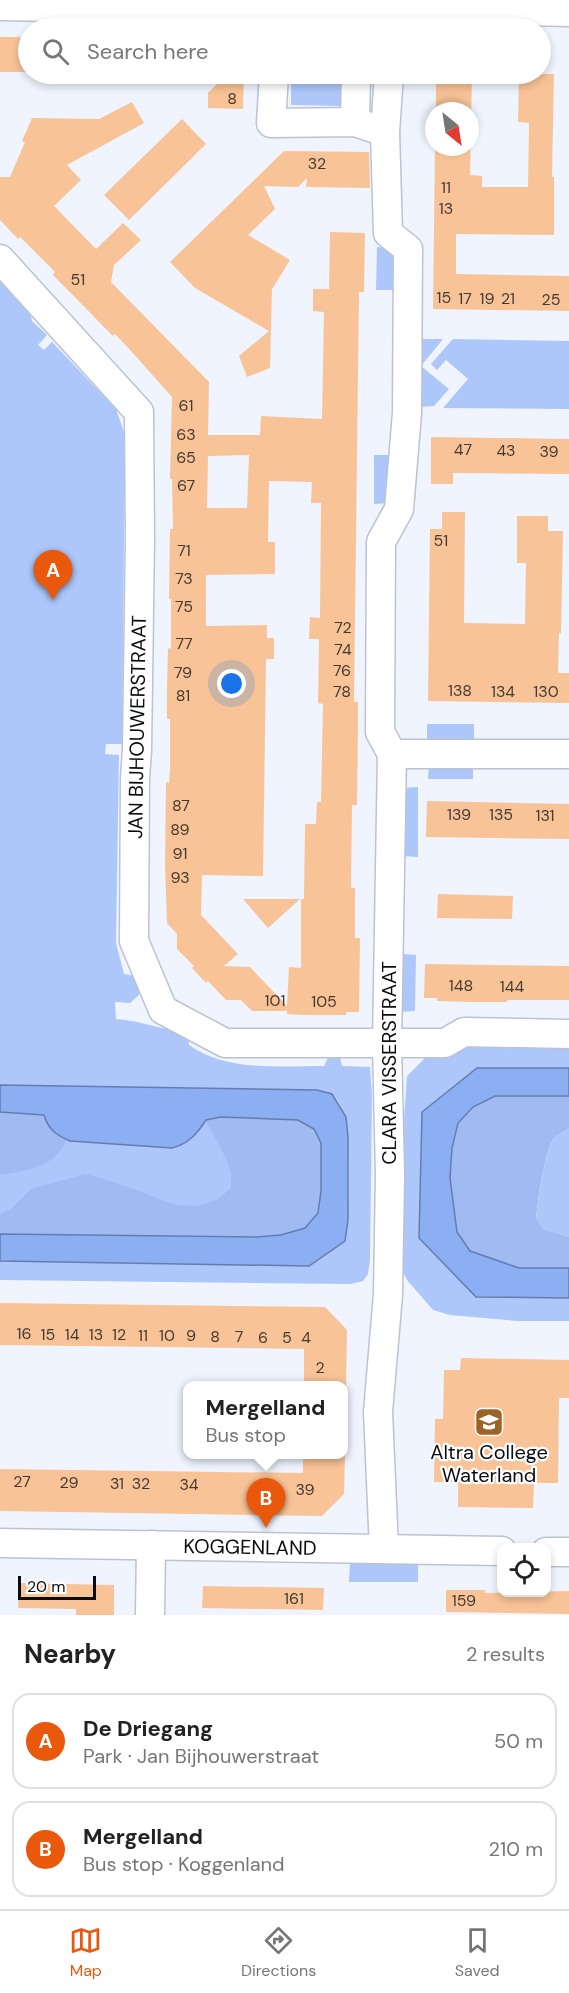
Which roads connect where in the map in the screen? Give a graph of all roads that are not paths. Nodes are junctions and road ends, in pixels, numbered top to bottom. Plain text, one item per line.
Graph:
1 (0, 6) edge
2 (569, 12) edge
3 (393, 16) edge
4 (231, 18) edge
5 (332, 18) edge
6 (273, 84) edge
7 (356, 84) edge
8 (388, 84) edge
9 (355, 122) junction
10 (385, 132) junction
11 (0, 260) edge
12 (392, 754) junction
13 (569, 754) edge
14 (569, 1034) edge
15 (387, 1044) junction
16 (0, 1543) edge
17 (151, 1545) junction
18 (384, 1549) junction
19 (497, 1551) edge
20 (551, 1552) edge
21 (569, 1552) edge
22 (150, 1615) edge

1 - 4 street
2 - 3 street
3 - 5 street
6 - 9 street
7 - 9 street
8 - 10 street
9 - 10 street
10 - 12 street
11 - 15 street, JAN BIJHOUWERSTRAAT
12 - 13 street
12 - 15 street, CLARA VISSERSTRAAT
14 - 15 street, JAN BIJHOUWERSTRAAT
15 - 18 street, CLARA VISSERSTRAAT
16 - 17 street, KOGGENLAND
17 - 18 street, KOGGENLAND
17 - 22 street
18 - 19 street, KOGGENLAND
20 - 21 street

